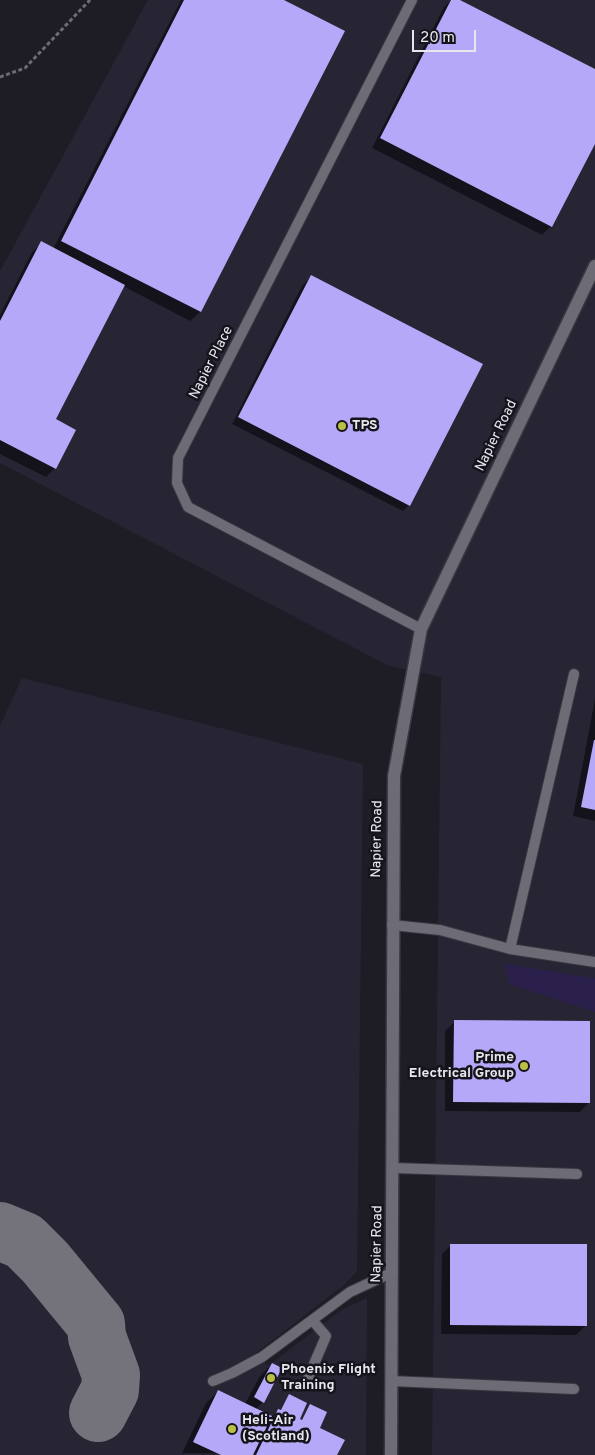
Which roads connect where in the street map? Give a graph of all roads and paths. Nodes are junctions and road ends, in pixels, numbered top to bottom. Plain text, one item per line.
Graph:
1 (90, 0) edge
2 (412, 0) edge
3 (0, 77) edge
4 (595, 266) edge
5 (421, 628) junction
6 (574, 674) dead end
7 (392, 924) junction
8 (510, 949) junction
9 (595, 962) edge
10 (394, 1168) junction
11 (577, 1174) dead end
12 (393, 1272) junction
13 (312, 1320) junction
14 (308, 1378) dead end
15 (213, 1380) dead end
16 (391, 1381) junction
17 (574, 1389) dead end
18 (391, 1455) edge

1 - 3 path
2 - 5 lane, Napier Place
4 - 5 street, Napier Road
5 - 7 street, Napier Road
6 - 8 lane
7 - 8 lane
7 - 10 street, Napier Road
8 - 9 lane
10 - 11 lane
10 - 12 street, Napier Road
12 - 13 lane
12 - 16 street, Napier Road
13 - 14 lane
13 - 15 lane
16 - 17 lane
16 - 18 street, Napier Road

